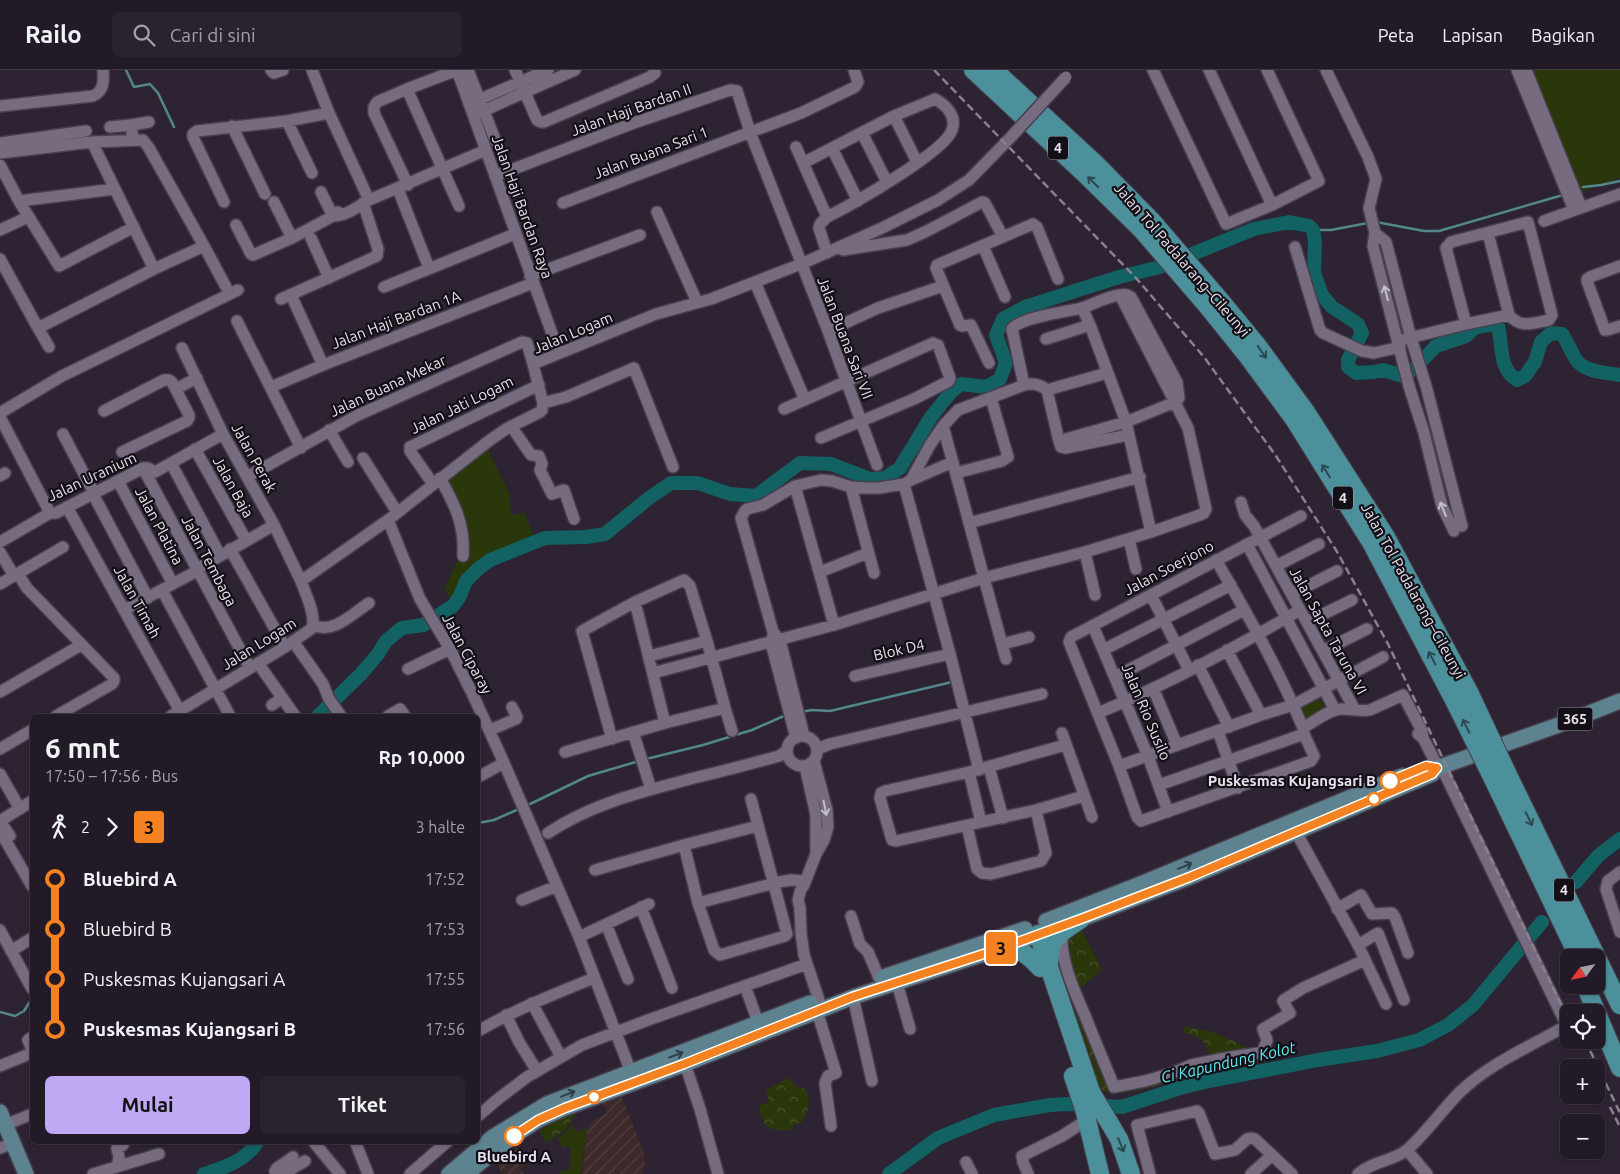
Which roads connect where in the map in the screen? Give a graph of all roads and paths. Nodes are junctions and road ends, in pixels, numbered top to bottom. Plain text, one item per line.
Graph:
1 (103, 70) edge
2 (272, 70) edge
3 (283, 70) edge
4 (312, 70) edge
5 (457, 70) edge
6 (468, 70) edge
7 (515, 70) edge
8 (548, 70) edge
9 (575, 70) edge
10 (654, 70) edge
11 (854, 70) edge
12 (973, 70) edge
13 (994, 70) edge
14 (1153, 70) edge
15 (1209, 70) edge
16 (1267, 70) edge
17 (1326, 70) edge
18 (1517, 70) edge
19 (1526, 70) edge
20 (1068, 74) edge
21 (515, 84) junction
22 (407, 89) junction
23 (520, 95) junction
24 (0, 106) edge
25 (477, 107) junction
26 (329, 113) junction
27 (894, 116) junction
28 (287, 120) junction
29 (149, 122) dead end
30 (132, 124) junction
31 (232, 126) junction
32 (110, 127) dead end
33 (86, 131) dead end
34 (750, 132) junction
35 (862, 133) junction
36 (133, 140) junction
37 (92, 142) junction
38 (496, 142) dead end
39 (0, 143) edge
40 (796, 147) dead end
41 (832, 148) junction
42 (486, 150) junction
43 (0, 154) edge
44 (917, 162) junction
45 (803, 163) junction
46 (0, 165) edge
47 (443, 170) junction
48 (312, 173) dead end
49 (495, 176) junction
50 (887, 182) junction
51 (403, 187) junction
52 (115, 190) junction
53 (321, 192) dead end
54 (265, 194) dead end
55 (1620, 194) edge
56 (19, 200) junction
57 (858, 201) junction
58 (224, 202) dead end
59 (274, 202) dead end
60 (366, 202) junction
61 (563, 203) dead end
62 (1272, 205) junction
63 (459, 206) dead end
64 (1578, 208) junction
65 (657, 212) dead end
66 (333, 216) junction
67 (28, 217) junction
68 (827, 217) junction
69 (1544, 221) dead end
70 (1146, 224) junction
71 (236, 225) dead end
72 (134, 227) junction
73 (0, 230) edge
74 (1375, 230) junction
75 (1488, 233) junction
76 (515, 234) junction
77 (640, 235) dead end
78 (1003, 237) junction
79 (292, 238) junction
80 (311, 238) dead end
81 (204, 246) junction
82 (983, 246) junction
83 (1295, 247) dead end
84 (828, 252) junction
85 (1, 263) edge
86 (801, 264) junction
87 (1620, 266) edge
88 (429, 268) junction
89 (154, 269) junction
90 (329, 278) junction
91 (532, 279) junction
92 (1058, 279) dead end
93 (755, 282) junction
94 (943, 286) junction
95 (226, 287) dead end
96 (384, 287) dead end
97 (238, 290) dead end
98 (1005, 298) dead end
99 (697, 302) junction
100 (1082, 308) junction
101 (1057, 314) junction
102 (1509, 315) junction
103 (237, 321) dead end
104 (1466, 324) junction
105 (1090, 326) junction
106 (1620, 326) edge
107 (38, 328) junction
108 (828, 331) junction
109 (1062, 334) junction
110 (1046, 338) dead end
111 (1411, 338) junction
112 (1399, 344) junction
113 (49, 347) dead end
114 (182, 348) dead end
115 (559, 353) junction
116 (533, 364) junction
117 (990, 364) dead end
118 (323, 365) junction
119 (1107, 373) junction
120 (197, 378) junction
121 (846, 381) junction
122 (539, 385) junction
123 (1024, 385) junction
124 (1426, 386) junction
125 (271, 387) junction
126 (176, 389) junction
127 (1047, 390) junction
128 (1410, 390) junction
129 (991, 398) junction
130 (804, 400) junction
131 (1175, 402) junction
132 (543, 403) junction
133 (784, 410) dead end
134 (104, 411) dead end
135 (1, 412) edge
136 (1433, 414) junction
137 (1419, 418) junction
138 (861, 422) junction
139 (1126, 422) junction
140 (512, 426) junction
141 (943, 426) junction
142 (329, 430) junction
143 (1438, 430) junction
144 (1424, 433) junction
145 (64, 434) dead end
146 (223, 434) junction
147 (1128, 435) junction
148 (821, 438) dead end
149 (1059, 441) junction
150 (301, 448) junction
151 (195, 449) junction
152 (122, 452) dead end
153 (363, 458) dead end
154 (348, 462) dead end
155 (171, 463) junction
156 (877, 465) dead end
157 (1447, 466) junction
158 (673, 467) dead end
159 (954, 468) junction
160 (1432, 469) junction
161 (148, 472) junction
162 (247, 477) junction
163 (1140, 477) junction
164 (118, 481) junction
165 (437, 481) junction
166 (908, 482) junction
167 (1451, 482) junction
168 (1436, 485) junction
169 (795, 486) junction
170 (851, 487) junction
171 (94, 493) junction
172 (1241, 502) dead end
173 (67, 508) junction
174 (50, 513) junction
175 (393, 516) junction
176 (1301, 516) dead end
177 (574, 519) dead end
178 (970, 523) junction
179 (274, 525) junction
180 (1151, 532) junction
181 (1260, 537) junction
182 (1130, 539) junction
183 (246, 540) junction
184 (0, 542) edge
185 (1247, 544) junction
186 (1319, 544) dead end
187 (63, 547) dead end
188 (0, 552) edge
189 (225, 552) junction
190 (868, 552) junction
191 (1085, 552) junction
192 (463, 556) dead end
193 (1216, 560) junction
194 (1276, 566) junction
195 (1136, 569) dead end
196 (197, 571) junction
197 (1337, 571) dead end
198 (820, 572) junction
199 (874, 573) dead end
200 (16, 575) junction
201 (984, 578) junction
202 (301, 581) junction
203 (0, 584) edge
204 (173, 584) junction
205 (1230, 585) junction
206 (162, 590) junction
207 (934, 593) junction
208 (1292, 594) junction
209 (1096, 595) dead end
210 (1151, 596) junction
211 (148, 598) junction
212 (1352, 600) dead end
213 (369, 602) dead end
214 (635, 602) junction
215 (124, 610) junction
216 (1244, 610) junction
217 (1300, 610) junction
218 (1286, 618) junction
219 (1164, 620) junction
220 (1307, 622) junction
221 (314, 625) junction
222 (834, 625) junction
223 (1093, 626) junction
224 (1367, 629) dead end
225 (1258, 634) junction
226 (1029, 637) dead end
227 (775, 638) junction
228 (707, 641) junction
229 (289, 644) junction
230 (1003, 644) junction
231 (81, 645) junction
232 (1176, 645) junction
233 (450, 649) junction
234 (1103, 650) junction
235 (1227, 650) junction
236 (1323, 651) junction
237 (950, 654) junction
238 (649, 656) junction
239 (1383, 657) dead end
240 (711, 658) junction
241 (1006, 659) dead end
242 (254, 665) junction
243 (1194, 668) junction
244 (408, 669) dead end
245 (653, 672) junction
246 (855, 676) dead end
247 (1114, 677) junction
248 (1338, 680) junction
249 (1153, 688) junction
250 (1323, 688) junction
251 (216, 689) junction
252 (0, 692) edge
253 (1042, 694) dead end
254 (282, 698) junction
255 (1620, 701) edge
256 (1125, 702) junction
257 (272, 705) dead end
258 (1293, 705) junction
259 (512, 708) dead end
260 (725, 708) junction
261 (1335, 710) junction
262 (1355, 710) junction
263 (965, 713) junction
264 (1098, 713) junction
265 (60, 714) edge
266 (175, 714) edge
267 (229, 714) edge
268 (288, 714) edge
269 (339, 714) edge
270 (391, 714) edge
271 (404, 714) edge
272 (1261, 715) junction
273 (665, 723) junction
274 (1229, 727) junction
275 (490, 730) junction
276 (30, 731) edge
277 (732, 731) dead end
278 (1218, 731) junction
279 (1303, 731) junction
280 (634, 732) junction
281 (1062, 733) dead end
282 (800, 737) junction
283 (612, 739) junction
284 (1065, 745) junction
285 (1177, 745) junction
286 (817, 747) junction
287 (0, 749) edge
288 (565, 752) dead end
289 (785, 754) junction
290 (1148, 756) junction
291 (1228, 760) junction
292 (504, 763) junction
293 (810, 764) junction
294 (1119, 766) junction
295 (1438, 767) junction
296 (979, 770) junction
297 (0, 774) edge
298 (480, 775) edge
299 (1501, 778) junction
300 (1159, 785) junction
301 (1238, 788) junction
302 (651, 789) junction
303 (1084, 796) junction
304 (751, 798) dead end
305 (30, 802) edge
306 (20, 808) junction
307 (1036, 810) junction
308 (1168, 812) junction
309 (1092, 817) dead end
310 (1003, 818) junction
311 (0, 821) edge
312 (982, 822) junction
313 (758, 826) junction
314 (967, 826) junction
315 (0, 831) edge
316 (1296, 832) junction
317 (548, 833) dead end
318 (1523, 842) junction
319 (684, 845) junction
320 (30, 869) edge
321 (594, 870) dead end
322 (1620, 872) edge
323 (30, 883) edge
324 (773, 883) junction
325 (557, 886) junction
326 (803, 894) junction
327 (522, 900) dead end
328 (698, 903) junction
329 (1337, 910) junction
330 (851, 916) dead end
331 (1081, 919) junction
332 (606, 924) junction
333 (0, 930) edge
334 (1032, 931) junction
335 (1062, 932) junction
336 (1620, 932) edge
337 (579, 936) junction
338 (30, 939) edge
339 (1358, 945) junction
340 (1002, 948) junction
341 (1569, 949) edge
342 (1575, 949) edge
343 (11, 951) junction
344 (1408, 952) dead end
345 (1365, 960) junction
346 (807, 964) junction
347 (1044, 966) junction
348 (594, 978) junction
349 (628, 979) dead end
350 (887, 983) junction
351 (30, 985) edge
352 (745, 986) junction
353 (672, 988) dead end
354 (1588, 994) edge
355 (1596, 994) edge
356 (852, 997) junction
357 (1404, 1000) dead end
358 (532, 1003) junction
359 (1386, 1004) dead end
360 (1620, 1005) edge
361 (818, 1006) junction
362 (1560, 1010) edge
363 (506, 1014) junction
364 (758, 1022) junction
365 (910, 1029) dead end
366 (1560, 1029) edge
367 (480, 1030) edge
368 (615, 1032) junction
369 (1620, 1042) edge
370 (30, 1053) edge
371 (561, 1057) junction
372 (684, 1064) junction
373 (0, 1066) edge
374 (1620, 1068) edge
375 (537, 1071) junction
376 (630, 1072) junction
377 (872, 1081) dead end
378 (1084, 1089) junction
379 (30, 1114) edge
380 (480, 1114) edge
381 (1086, 1116) junction
382 (3, 1118) edge
383 (831, 1126) dead end
384 (123, 1144) edge
385 (315, 1144) edge
386 (356, 1144) edge
387 (6, 1146) edge
388 (434, 1146) edge
389 (1407, 1150) junction
390 (159, 1154) dead end
391 (1272, 1156) junction
392 (293, 1157) dead end
393 (305, 1161) dead end
394 (966, 1162) dead end
395 (116, 1167) junction
396 (457, 1173) edge
397 (26, 1174) edge
398 (93, 1174) edge
399 (276, 1174) edge
400 (283, 1174) edge
401 (340, 1174) edge
402 (368, 1174) edge
403 (410, 1174) edge
404 (718, 1174) edge
405 (972, 1174) edge
406 (1028, 1174) edge
407 (1100, 1174) edge
408 (1131, 1174) edge
409 (1150, 1174) edge
410 (1250, 1174) edge
411 (1292, 1174) edge
412 (1358, 1174) edge
413 (1427, 1174) edge

1 - 24 street
2 - 3 street
4 - 26 street
5 - 22 street
5 - 25 street, Jalan Haji Bardan Raya
6 - 25 street
7 - 21 street
8 - 21 street
9 - 23 street
10 - 23 street
11 - 34 street, Jalan Buana Sari 1
70 -> 12 highway, Jalan Tol Padalarang–Cileunyi / 4
13 - 70 highway, Jalan Tol Padalarang–Cileunyi / 4
14 - 62 street
15 - 62 street
16 - 62 street
17 - 74 street
18 - 64 street
19 - 64 street
20 - 84 street, Jalan Logam, bridge
21 - 23 street
21 - 25 street
22 - 47 street
22 - 51 street
23 - 25 street
25 - 38 street
25 - 42 street, Jalan Haji Bardan Raya
26 - 28 street
26 - 60 street
27 - 35 street
27 - 44 street
27 - 44 street
28 - 31 street
28 - 48 street
29 - 30 street
30 - 32 street
30 - 36 street
31 - 54 street
31 - 58 street
33 - 39 street
34 - 49 street, Jalan Haji Bardan II
34 - 61 street, Jalan Buana Sari 1
34 - 86 street, Jalan Buana Sari VII
35 - 41 street
35 - 50 street
36 - 37 street
36 - 81 street
37 - 43 street
37 - 52 street
40 - 45 street
41 - 45 street
41 - 57 street
42 - 47 street
42 - 49 street, Jalan Haji Bardan Raya
44 - 50 street
45 - 68 street
46 - 56 street
47 - 51 street
47 - 63 street
49 - 76 street, Jalan Haji Bardan Raya
50 - 57 street
51 - 60 street
51 - 88 street
52 - 56 street
52 - 72 street
53 - 66 street
55 - 64 street
56 - 67 street
57 - 68 street
59 - 79 street
60 - 66 street
60 - 90 street
64 - 69 street
65 - 99 street
66 - 79 street
67 - 72 street
67 - 73 street
68 - 84 street
70 - 299 highway, Jalan Tol Padalarang–Cileunyi / 4, bridge
71 - 79 street
72 - 89 street
74 - 111 street
112 -> 74 street
75 - 102 street
75 - 102 street
75 - 104 street
76 - 88 street
76 - 91 street, Jalan Haji Bardan Raya
77 - 91 street, Jalan Haji Bardan 1A
78 - 82 street
78 - 84 street
78 - 92 street
80 - 90 street
81 - 89 street
81 - 95 street
82 - 94 street
82 - 98 street
83 - 112 street
84 - 86 street, Jalan Logam
85 - 107 street
86 - 93 street, Jalan Logam
86 - 108 street, Jalan Buana Sari VII
87 - 106 street
88 - 96 street
89 - 107 street
90 - 118 street
91 - 115 street, Jalan Haji Bardan Raya
91 - 118 street, Jalan Haji Bardan 1A
93 - 99 street, Jalan Logam
93 - 130 street
94 - 108 street
94 - 117 street
97 - 135 street
99 - 115 street, Jalan Logam
100 - 101 street
100 - 105 street
100 - 131 street
101 - 109 street
101 - 123 street
102 - 104 street
103 - 125 street
104 - 111 street
105 - 109 street
105 - 119 street
107 - 113 street
108 - 121 street, Jalan Buana Sari VII
109 - 110 street
111 - 112 street
111 - 124 street
112 - 128 street
114 - 120 street, Jalan Perak
115 - 116 street, Jalan Logam
116 - 122 street, Jalan Logam
116 - 142 street, Jalan Buana Mekar
118 - 125 street, Jalan Haji Bardan 1A
119 - 127 street
119 - 139 street
120 - 126 street
120 - 146 street, Jalan Perak
121 - 130 street
121 - 138 street, Jalan Buana Sari VII
121 - 138 street, Jalan Buana Sari VII
122 - 132 street, Jalan Logam
122 - 165 street, Jalan Jati Logam
123 - 127 street
123 - 129 street
124 - 128 street
124 - 136 street
125 - 150 street
126 - 134 street
126 - 152 street
127 - 149 street
128 - 137 street
129 - 141 street
129 - 159 street
130 - 133 street
131 - 139 street
131 - 180 street
132 - 140 street
132 - 158 street
135 - 174 street
136 - 137 street
136 - 143 street
137 - 144 street
138 - 148 street, Jalan Buana Sari VII
138 - 156 street, Jalan Buana Sari VII
139 - 147 street
139 - 149 street
140 - 165 street
140 - 177 street
141 - 159 street
141 - 166 street
142 - 150 street, Jalan Buana Mekar
142 - 154 street
143 - 144 street
143 - 157 street
144 - 160 street
145 - 171 street
146 - 151 street, Jalan Uranium
146 - 162 street, Jalan Perak
147 - 149 street
147 - 163 street
150 - 162 street, Jalan Buana Mekar
151 - 155 street, Jalan Uranium
151 - 183 street, Jalan Baja
153 - 175 street, Jalan Ciparay
155 - 161 street, Jalan Uranium
155 - 189 street
157 - 160 street
157 - 167 street
159 - 166 street
159 - 178 street
160 - 168 street
161 - 164 street, Jalan Uranium
161 - 196 street, Jalan Tembaga
162 - 179 street, Jalan Perak
163 - 178 street
163 - 180 street
164 - 171 street, Jalan Uranium
164 - 204 street, Jalan Platina
165 - 175 street
165 - 192 street
166 - 170 street
166 - 207 street
167 - 168 street
167 -> 168 street
169 - 170 street
169 - 198 street
169 - 227 street
170 - 190 street
171 - 173 street, Jalan Uranium
171 - 211 street
172 - 181 street, Jalan Sapta Taruna VI
173 - 174 street, Jalan Uranium
173 - 215 street, Jalan Timah
174 - 184 street, Jalan Uranium
175 - 202 street
175 - 233 street, Jalan Ciparay
176 - 181 street
178 - 201 street
179 - 183 street, Jalan Baja
179 - 202 street, Jalan Perak
180 - 182 street
181 - 185 street, Jalan Soerjono
181 - 194 street, Jalan Sapta Taruna VI
182 - 191 street
182 - 195 street
183 - 189 street, Jalan Baja
185 - 193 street, Jalan Soerjono
185 - 218 street
186 - 194 street, Jalan Sapta Taruna VI
187 - 200 street
188 - 200 street
189 - 196 street, Jalan Baja
189 - 229 street
190 - 198 street
190 - 199 street
191 - 201 street
191 - 209 street
193 - 205 street
193 - 210 street, Jalan Soerjono
194 - 208 street, Jalan Sapta Taruna VI
196 - 204 street, Jalan Baja
196 - 242 street, Jalan Tembaga
197 - 208 street
198 - 222 street
200 - 203 street
200 - 231 street
201 - 207 street
201 - 230 street
202 - 221 street, Jalan Logam
204 - 206 street, Jalan Baja
205 - 216 street
205 - 219 street
206 - 211 street, Jalan Baja
206 - 251 street
207 - 222 street
207 - 237 street
208 - 217 street, Jalan Sapta Taruna VI
210 - 219 street
210 - 223 street, Jalan Soerjono
211 - 215 street, Jalan Baja
212 - 220 street
213 - 221 street
214 - 228 street
214 - 238 street
214 - 283 street
215 - 266 street, Jalan Timah
216 - 225 street
216 - 232 street
217 - 218 street
217 - 220 street, Jalan Sapta Taruna VI
218 - 225 street
218 - 250 street
219 - 232 street
219 - 234 street
220 - 236 street, Jalan Sapta Taruna VI
221 - 229 street, Jalan Logam
222 - 227 street
223 - 234 street, Jalan Rio Susilo
223 - 264 street, Jalan Soerjono
224 - 236 street
225 - 235 street
225 - 258 street
226 - 230 street
227 - 240 street
227 - 282 street
228 - 238 street
228 - 240 street
229 - 242 street, Jalan Logam
229 - 269 street
230 - 241 street
231 - 252 street
231 - 265 street
232 - 243 street
232 - 247 street
233 - 244 street
233 - 275 street, Jalan Ciparay
234 - 247 street, Jalan Rio Susilo
235 - 243 street
235 - 272 street
236 - 248 street, Jalan Sapta Taruna VI
237 - 246 street, Blok D4
237 - 263 street
238 - 245 street
239 - 248 street
240 - 245 street
240 - 260 street
242 - 251 street, Jalan Logam
242 - 254 street, Jalan Tembaga
243 - 249 street
243 - 274 street
245 - 273 street
247 - 256 street, Jalan Rio Susilo
248 - 250 street
248 - 262 street, Jalan Sapta Taruna VI
249 - 256 street
249 - 285 street
250 - 258 street
250 - 261 street
251 - 266 street, Jalan Logam
251 - 267 street
253 - 263 street
254 - 257 street
254 - 268 street, Jalan Tembaga
255 - 295 main road, 365
256 - 264 street
256 - 290 street, Jalan Rio Susilo
258 - 272 street
258 - 279 street
259 - 275 street
260 - 273 street
260 - 277 street
261 - 262 street
261 - 279 street
262 - 295 street
263 - 286 street
263 - 296 street
264 - 294 street
270 - 271 street
272 - 274 street
273 - 280 street
274 - 278 street
275 - 292 street, Jalan Ciparay
276 - 287 street
278 - 285 street
278 - 291 street
279 - 291 street
279 - 301 street
280 - 283 street
280 - 302 street
281 - 284 street
282 - 286 street
282 - 289 street
283 - 288 street
284 - 296 street
284 - 303 street
285 - 290 street
286 - 293 street
289 - 293 street
289 - 302 street
290 - 294 street
290 - 300 street, Jalan Rio Susilo
291 - 300 street
291 - 301 street
292 - 298 street
292 - 325 street, Jalan Ciparay
293 - 326 street
294 - 308 street
295 - 316 main road
334 -> 295 main road
295 - 362 street
296 - 310 street
296 - 312 street
296 - 314 street
297 - 306 street
299 - 318 highway, Jalan Tol Padalarang–Cileunyi / 4
299 -> 360 highway, Jalan Tol Padalarang–Cileunyi / 4
300 - 308 street, Jalan Rio Susilo
301 - 308 street
302 - 317 street
303 - 307 street
303 - 309 street
304 - 313 street
305 - 306 street
306 - 311 street
307 - 310 street
307 - 314 street
310 - 312 street
311 - 320 street
312 - 314 street
313 - 319 street
313 - 324 street
315 - 323 street
316 - 329 street
316 - 331 main road
318 - 341 highway
318 - 342 highway, Jalan Tol Padalarang–Cileunyi / 4
319 - 321 street
319 - 328 street
322 - 336 street
324 - 326 street
324 - 328 street
324 - 328 street
325 - 327 street
325 - 337 street
326 - 346 street
329 - 339 street
329 - 344 street
330 - 350 street
331 - 334 main road
331 - 335 highway
332 - 337 street
332 - 349 street
332 - 353 street
333 - 343 street
334 - 340 main road
334 - 347 highway
334 - 350 main road
335 - 345 street
335 - 347 highway
337 - 348 street
338 - 343 street
339 - 345 street
339 - 357 street
340 - 347 highway
340 - 350 main road
343 - 351 street
345 - 359 street
346 - 352 street
346 - 361 street
347 - 378 highway
348 - 358 street
348 - 368 street
350 - 356 main road
350 - 361 main road
350 - 365 street
352 - 364 street
352 - 368 street
354 - 374 highway
355 - 369 highway
356 - 361 main road
356 - 377 street
358 - 363 street
358 - 371 street
361 - 364 main road
361 - 372 main road
361 - 383 street
363 - 367 street
363 - 375 street
376 -> 364 main road
366 - 389 street
368 - 371 street
368 - 376 street
370 - 373 street
371 - 375 street
372 - 396 main road
372 - 404 street
375 - 380 street
396 -> 376 main road
378 - 381 highway
378 -> 408 highway
379 - 382 street
381 - 406 street
381 - 407 highway
382 - 387 main road
384 - 395 street
385 - 401 street
386 - 402 street
387 - 397 main road
388 - 403 street
389 - 412 street
389 - 413 street
390 - 395 street
391 - 409 street
391 - 410 street
391 - 411 street
392 - 399 street
393 - 400 street
394 - 405 street
395 - 398 street

